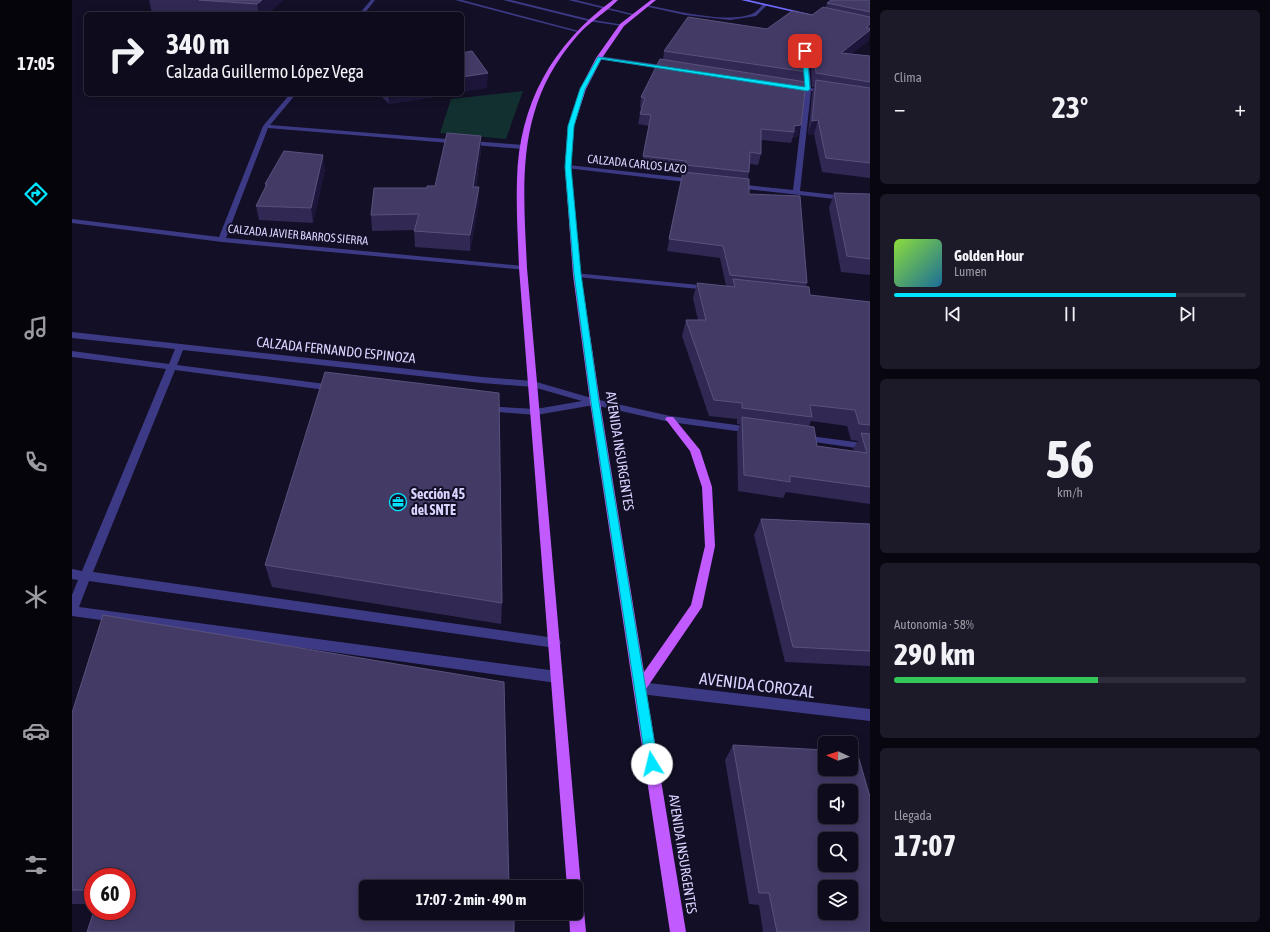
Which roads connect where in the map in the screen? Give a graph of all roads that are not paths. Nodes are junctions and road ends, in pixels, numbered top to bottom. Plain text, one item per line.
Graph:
1 (373, 0) edge
2 (457, 0) edge
3 (505, 0) edge
4 (570, 0) edge
5 (616, 0) edge
6 (654, 0) edge
7 (743, 0) edge
8 (766, 2) edge
9 (646, 6) junction
10 (604, 8) junction
11 (363, 12) edge
12 (826, 13) edge
13 (635, 15) junction
14 (588, 20) junction
15 (833, 20) edge
16 (622, 25) junction
17 (577, 31) junction
18 (805, 51) edge
19 (599, 58) junction
20 (676, 70) edge
21 (785, 86) edge
22 (808, 89) junction
23 (831, 93) edge
24 (291, 96) edge
25 (266, 126) junction
26 (524, 147) junction
27 (568, 167) junction
28 (702, 182) edge
29 (733, 185) edge
30 (796, 192) junction
31 (870, 201) edge
32 (72, 220) edge
33 (222, 240) junction
34 (523, 268) junction
35 (577, 274) junction
36 (720, 290) edge
37 (72, 335) edge
38 (180, 347) junction
39 (81, 348) edge
40 (172, 366) junction
41 (533, 384) junction
42 (346, 389) edge
43 (595, 402) junction
44 (480, 407) edge
45 (536, 412) junction
46 (670, 419) junction
47 (762, 432) edge
48 (793, 436) edge
49 (870, 447) edge
50 (72, 574) edge
51 (86, 576) junction
52 (72, 610) edge
53 (555, 643) junction
54 (557, 677) junction
55 (640, 688) junction
56 (870, 716) edge
57 (573, 880) edge
58 (577, 920) edge
59 (578, 932) edge
60 (678, 932) edge

1 - 11 street
2 - 17 street
3 - 14 street
4 - 10 street
5 - 10 main road
6 - 9 main road, AVENIDA INSURGENTES
7 - 8 main road
8 - 9 street
8 - 12 main road
8 - 15 main road
9 - 13 main road, AVENIDA INSURGENTES
10 - 13 street
10 - 14 main road
13 - 16 main road, AVENIDA INSURGENTES
14 - 16 street
14 - 17 main road
16 - 19 main road, AVENIDA INSURGENTES
17 - 26 main road
18 - 22 street
19 - 20 street
19 - 27 main road, AVENIDA INSURGENTES
21 - 22 street
22 - 23 street
22 - 30 street
24 - 25 street
25 - 26 street
25 - 33 street
26 - 34 main road
27 - 28 street, CALZADA CARLOS LAZO
27 - 35 main road, AVENIDA INSURGENTES
29 - 30 street
30 - 31 street
32 - 33 street, CALZADA JAVIER BARROS SIERRA
33 - 34 street, CALZADA JAVIER BARROS SIERRA
34 - 41 main road
35 - 36 street
35 - 43 main road, AVENIDA INSURGENTES
37 - 39 street, CALZADA FERNANDO ESPINOZA
38 - 39 street, CALZADA FERNANDO ESPINOZA
38 - 40 street
38 - 41 street, CALZADA FERNANDO ESPINOZA
39 - 40 street, CALZADA FERNANDO ESPINOZA
40 - 42 street, CALZADA FERNANDO ESPINOZA
40 - 51 street
41 - 43 street, CALZADA FERNANDO ESPINOZA
41 - 45 main road
43 - 45 street, CALZADA FERNANDO ESPINOZA
43 - 46 street, CALZADA FERNANDO ESPINOZA
43 - 55 main road, AVENIDA INSURGENTES
44 - 45 street, CALZADA FERNANDO ESPINOZA
45 - 53 main road
46 - 47 street, CALZADA FERNANDO ESPINOZA
46 - 55 main road
48 - 49 street
50 - 51 street
51 - 52 street
51 - 53 street
52 - 54 street
53 - 54 main road
54 - 57 main road
55 - 56 street, AVENIDA COROZAL
55 - 60 main road, AVENIDA INSURGENTES
58 - 59 main road

